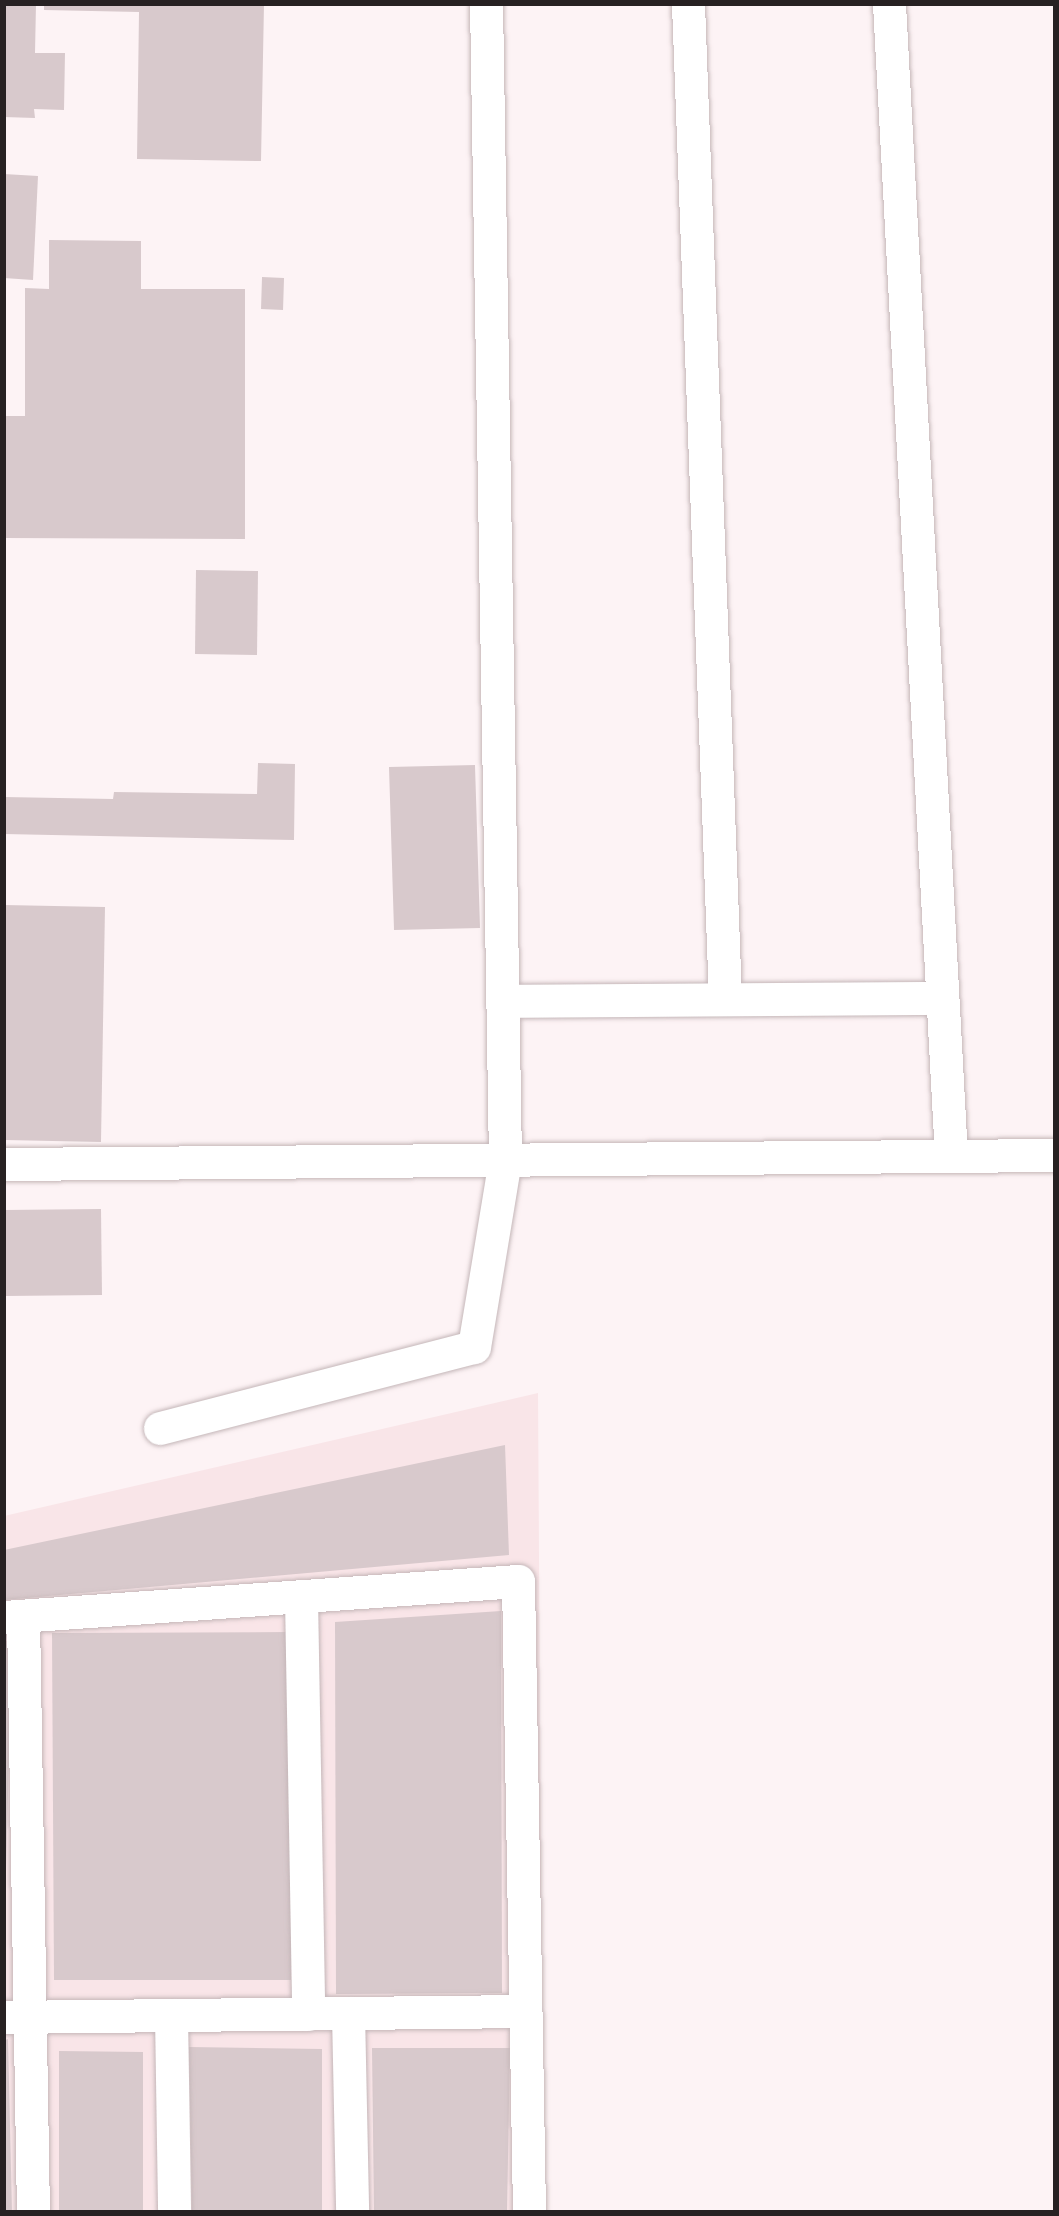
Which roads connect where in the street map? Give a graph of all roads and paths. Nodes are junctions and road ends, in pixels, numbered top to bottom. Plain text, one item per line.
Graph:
1 (486, 4) edge
2 (688, 4) edge
3 (889, 4) edge
4 (941, 998) junction
5 (725, 999) junction
6 (503, 1000) junction
7 (951, 1155) junction
8 (1054, 1155) edge
9 (505, 1160) junction
10 (4, 1164) edge
11 (160, 1428) dead end
12 (301, 1597) junction
13 (14, 1617) edge
14 (525, 2011) junction
15 (348, 2013) junction
16 (308, 2014) junction
17 (171, 2015) junction
18 (17, 2017) edge
19 (33, 2211) edge
20 (174, 2211) edge
21 (352, 2211) edge
22 (528, 2211) edge

1 - 6 street
2 - 5 street
3 - 4 street
4 - 5 street
4 - 7 street
5 - 6 street
6 - 9 street
7 - 8 street
7 - 9 street
9 - 10 street
9 - 11 street
12 - 13 street
12 - 14 street
12 - 16 street
13 - 18 street
14 - 15 street
14 - 22 street
15 - 16 street
15 - 21 street
16 - 17 street
17 - 18 street
17 - 20 street
18 - 19 street

